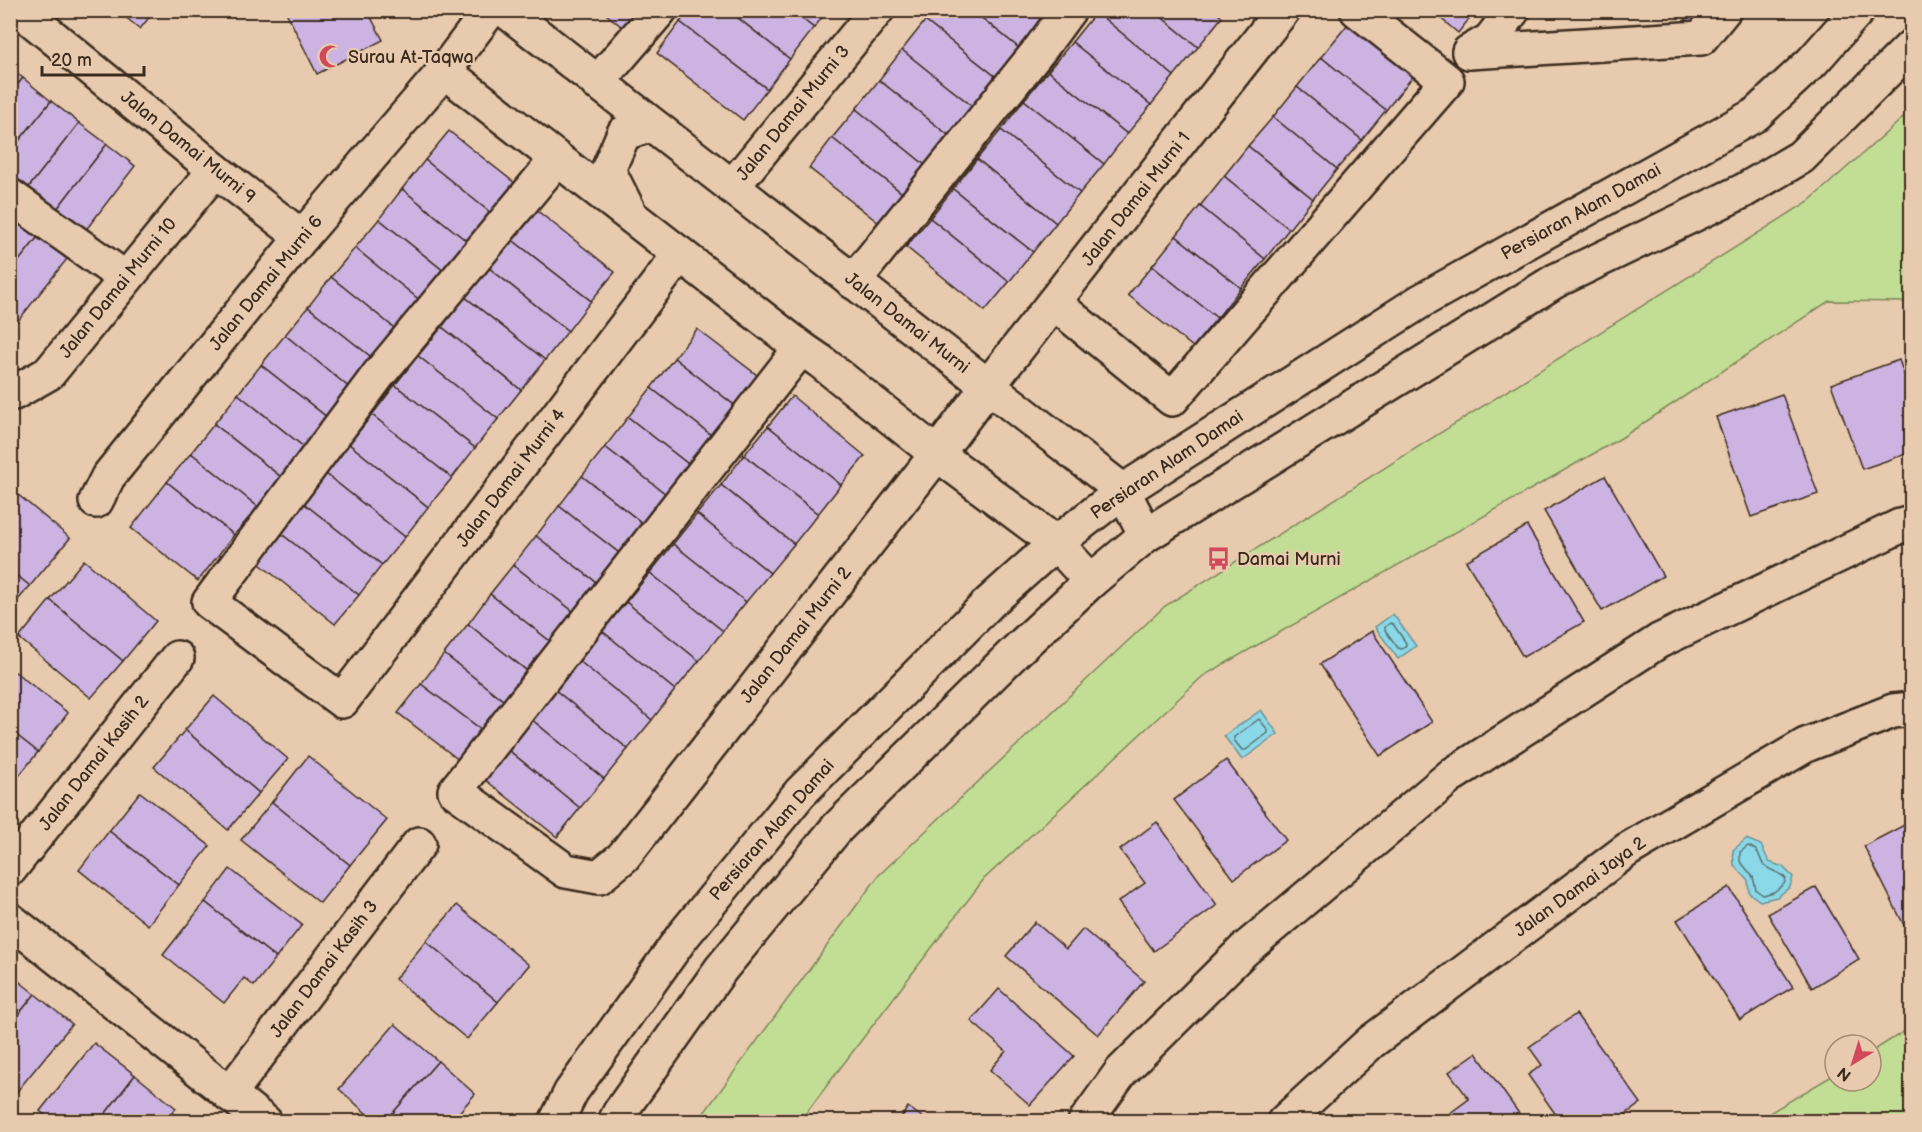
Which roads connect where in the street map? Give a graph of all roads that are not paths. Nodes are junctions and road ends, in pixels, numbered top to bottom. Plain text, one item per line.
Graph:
1 (490, 10) edge
2 (505, 10) edge
3 (660, 10) edge
4 (877, 10) edge
5 (1069, 10) edge
6 (1283, 10) edge
7 (1357, 10) edge
8 (1513, 10) edge
9 (1724, 10) edge
10 (1858, 10) edge
11 (31, 14) edge
12 (1911, 46) edge
13 (444, 71) junction
14 (597, 83) junction
15 (651, 125) junction
16 (557, 159) junction
17 (215, 170) junction
18 (732, 187) junction
19 (10, 196) edge
20 (632, 216) junction
21 (302, 237) junction
22 (680, 254) junction
23 (125, 278) junction
24 (853, 282) junction
25 (1054, 303) junction
26 (801, 348) junction
27 (988, 386) junction
28 (10, 392) edge
29 (937, 454) junction
30 (1123, 491) junction
31 (96, 501) dead end
32 (1911, 523) edge
33 (1146, 535) junction
34 (1056, 543) junction
35 (1091, 581) junction
36 (177, 658) dead end
37 (1911, 709) edge
38 (419, 844) dead end
39 (10, 869) edge
40 (10, 921) edge
41 (230, 1094) junction
42 (265, 1122) edge
43 (556, 1122) edge
44 (615, 1122) edge
45 (1085, 1122) edge
46 (1284, 1122) edge

1 - 13 street, Jalan Damai Murni 6
2 - 14 street, Jalan Damai Murni
3 - 14 street
4 - 18 street, Jalan Damai Murni 3
5 - 24 street
6 - 25 street, Jalan Damai Murni 1
7 - 25 street
8 - 9 street
10 - 30 street, Persiaran Alam Damai
11 - 17 street, Jalan Damai Murni 9
12 - 33 street
13 - 16 street
13 - 21 street, Jalan Damai Murni 6
14 - 15 street, Jalan Damai Murni
15 - 18 street, Jalan Damai Murni
15 - 20 street
16 - 20 street
16 - 22 street, Jalan Damai Murni 4
17 - 21 street, Jalan Damai Murni 9
17 - 23 street, Jalan Damai Murni 10
18 - 24 street, Jalan Damai Murni
19 - 23 street
20 - 22 street
21 - 31 street, Jalan Damai Murni 6
22 - 26 street
23 - 28 street, Jalan Damai Murni 10
24 - 27 street, Jalan Damai Murni
25 - 27 street, Jalan Damai Murni 1
26 - 29 street
26 - 29 street, Jalan Damai Murni 2
27 - 29 street, Jalan Damai Murni 2
27 - 30 street, Jalan Damai Murni
29 - 34 street
30 - 33 street, Jalan Damai Murni
30 - 34 street, Persiaran Alam Damai
32 - 45 street
33 - 35 street
34 - 35 street
34 - 43 street, Persiaran Alam Damai
35 - 44 street
36 - 39 street, Jalan Damai Kasih 2
37 - 46 street, Jalan Damai Jaya 2
38 - 41 street, Jalan Damai Kasih 3
40 - 41 street
41 - 42 street

